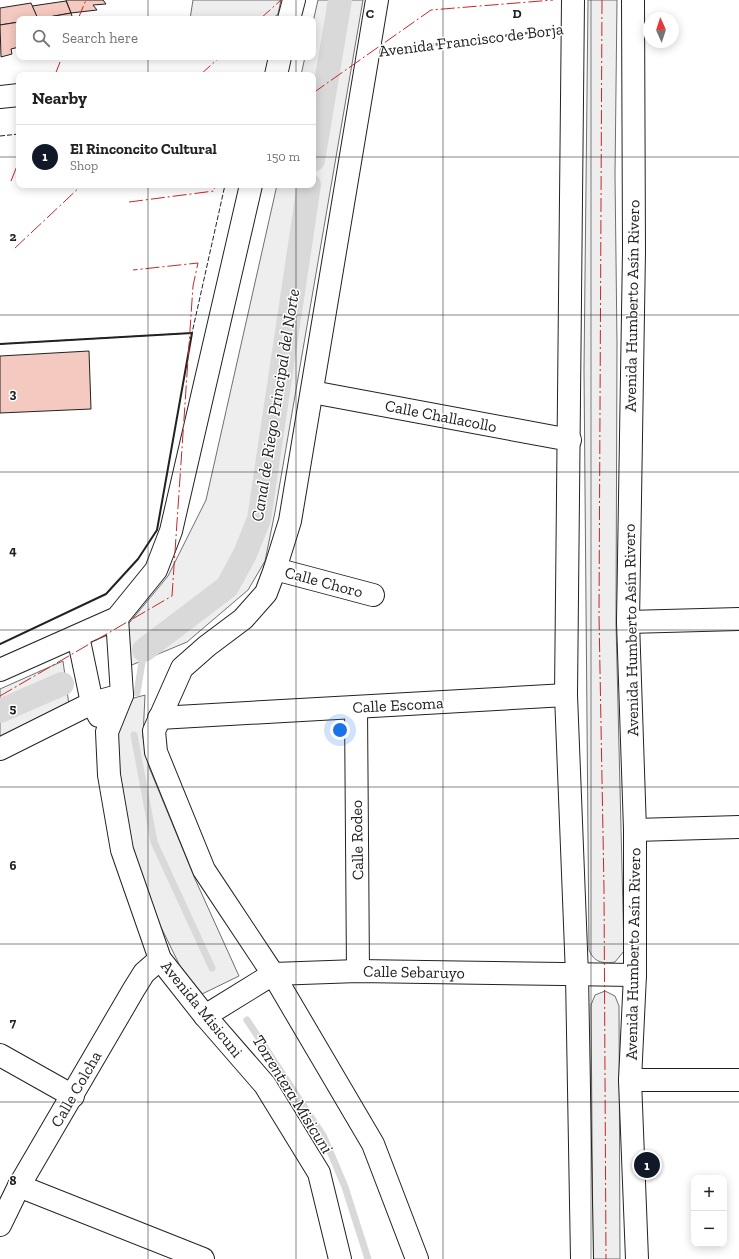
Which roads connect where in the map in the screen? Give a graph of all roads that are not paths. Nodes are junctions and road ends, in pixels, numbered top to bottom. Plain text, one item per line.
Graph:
1 (294, 0) edge
2 (377, 0) edge
3 (573, 0) edge
4 (633, 0) edge
5 (291, 16) edge
6 (279, 60) edge
7 (277, 72) edge
8 (16, 95) edge
9 (0, 97) edge
10 (250, 188) edge
11 (312, 392) junction
12 (570, 440) junction
13 (276, 569) junction
14 (373, 595) dead end
15 (117, 618) junction
16 (739, 619) edge
17 (628, 622) junction
18 (78, 636) junction
19 (0, 670) edge
20 (122, 695) junction
21 (566, 695) junction
22 (92, 703) junction
23 (356, 708) junction
24 (159, 718) junction
25 (107, 732) junction
26 (0, 749) edge
27 (739, 827) edge
28 (635, 830) junction
29 (160, 959) junction
30 (358, 971) junction
31 (272, 974) junction
32 (576, 975) junction
33 (635, 975) junction
34 (205, 1016) junction
35 (0, 1054) edge
36 (630, 1080) junction
37 (739, 1080) edge
38 (73, 1096) junction
39 (20, 1186) junction
40 (0, 1225) edge
41 (203, 1259) edge
42 (340, 1259) edge
43 (417, 1259) edge
44 (582, 1259) edge
45 (637, 1259) edge

1 - 5 street
2 - 11 street
3 - 12 street
4 - 17 street, Avenida Humberto Asín Rivero
6 - 7 street
8 - 9 street
10 - 15 street
11 - 12 street, Calle Challacollo
11 - 13 street
12 - 21 street
13 - 14 street, Calle Choro
13 - 24 street
15 - 18 street
15 - 20 street
16 - 17 street
17 - 28 street, Avenida Humberto Asín Rivero
18 - 19 street
18 - 22 street
20 - 22 street
20 - 25 street, Avenida Misicuni
21 - 23 street, Calle Escoma
21 - 32 street
22 - 25 street
22 - 26 street
23 - 24 street, Calle Escoma
23 - 30 street, Calle Rodeo
24 - 31 street
25 - 29 street, Avenida Misicuni
27 - 28 street
28 - 33 street, Avenida Humberto Asín Rivero
29 - 34 street, Avenida Misicuni
29 - 38 street, Calle Colcha
30 - 31 street, Calle Sebaruyo
30 - 32 street, Calle Sebaruyo
31 - 34 street
31 - 43 street
32 - 33 street, Calle Sebaruyo
32 - 44 street
33 - 36 street, Avenida Humberto Asín Rivero
34 - 42 street, Avenida Misicuni
35 - 38 street
36 - 37 street
36 - 45 street, Avenida Humberto Asín Rivero
38 - 39 street, Calle Colcha
39 - 40 street, Calle Colcha
39 - 41 street

